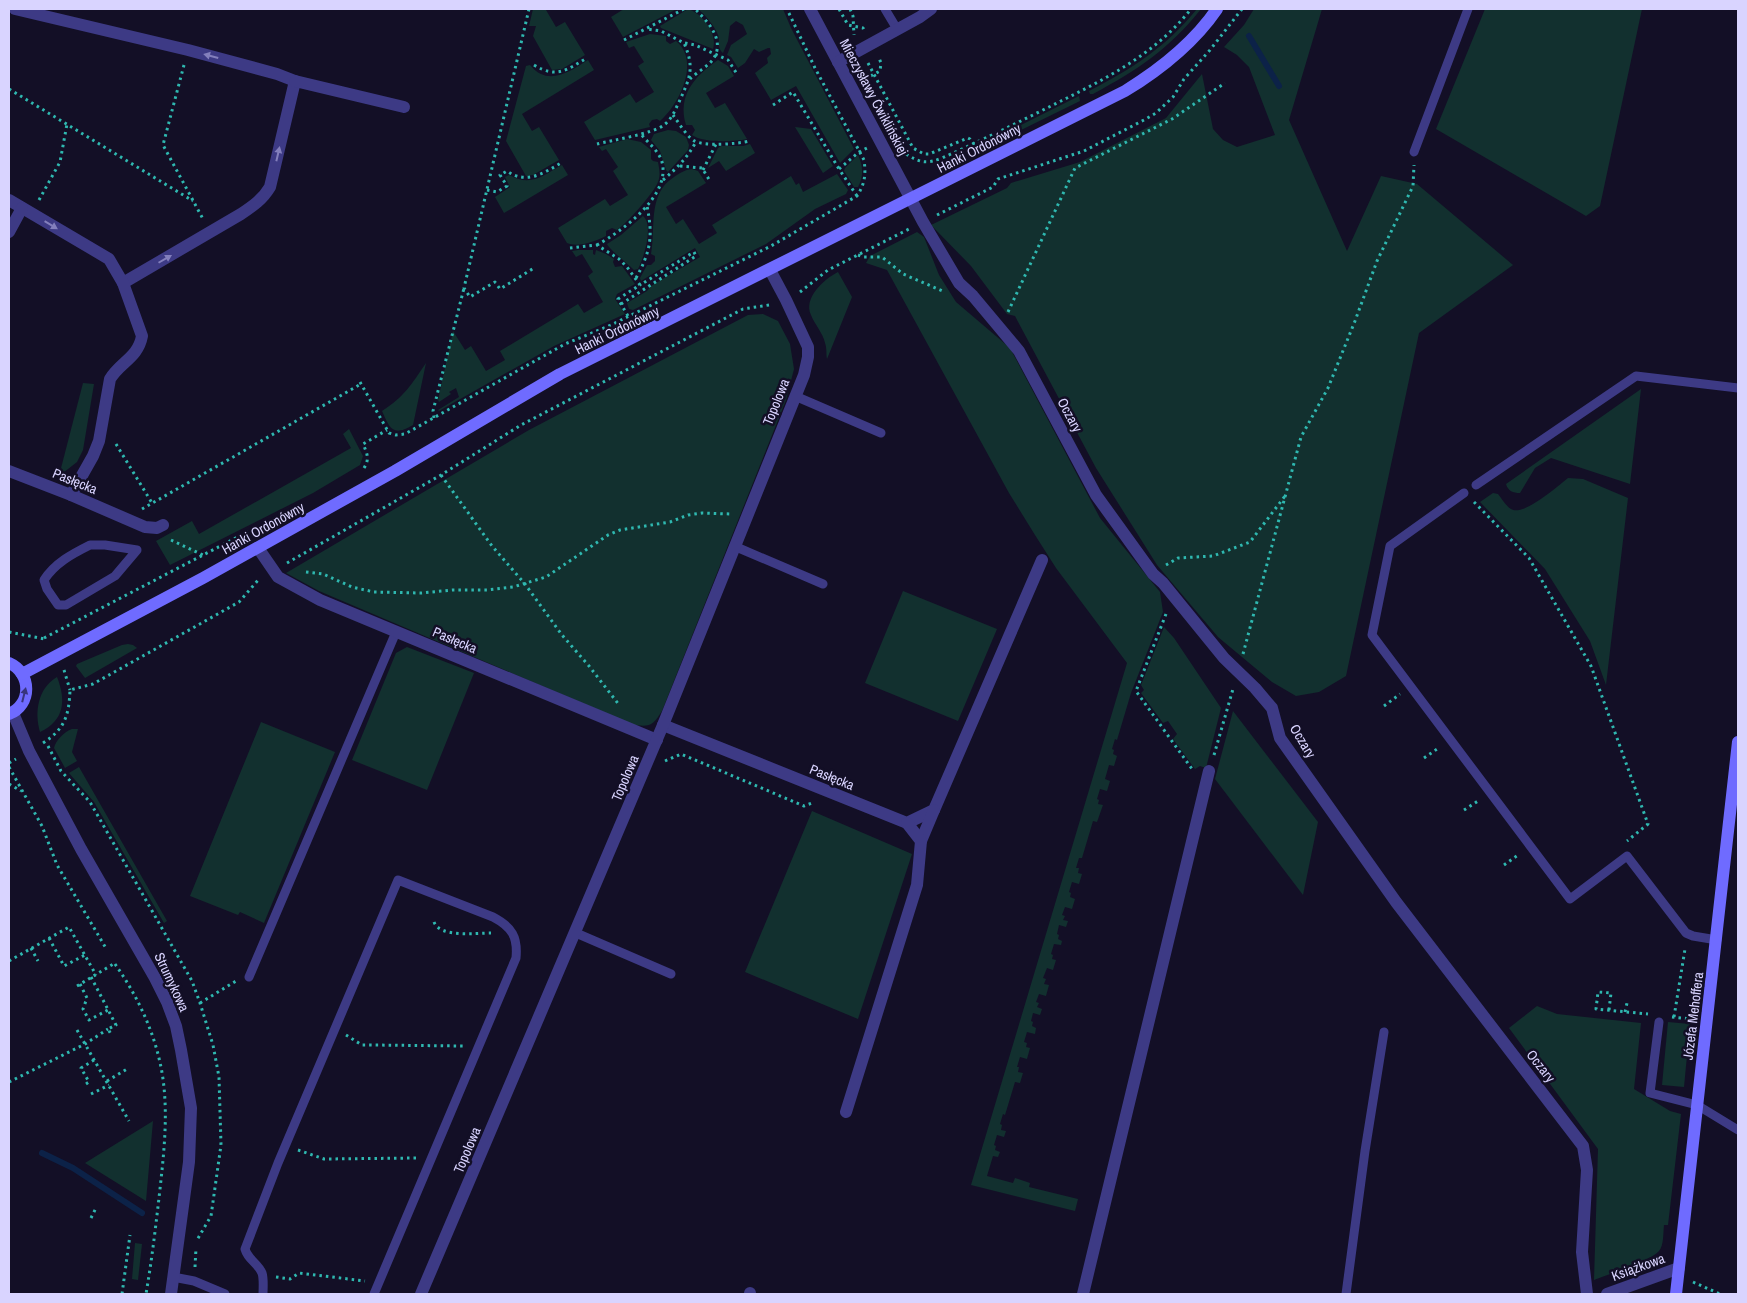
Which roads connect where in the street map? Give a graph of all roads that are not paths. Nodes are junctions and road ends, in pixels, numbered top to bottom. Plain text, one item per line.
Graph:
1 (14, 9) edge
2 (810, 9) edge
3 (885, 9) edge
4 (1217, 9) edge
5 (1468, 9) edge
6 (926, 13) edge
7 (897, 29) junction
8 (838, 62) junction
9 (295, 82) junction
10 (404, 108) dead end
11 (1414, 152) road end
12 (911, 199) junction
13 (9, 200) edge
14 (27, 211) junction
15 (9, 232) edge
16 (770, 270) junction
17 (123, 283) junction
18 (1738, 388) edge
19 (796, 396) junction
20 (882, 433) dead end
21 (9, 471) edge
22 (1476, 485) dead end
23 (1464, 493) road end
24 (71, 495) junction
25 (160, 527) road end
26 (734, 546) junction
27 (258, 548) junction
28 (137, 550) joint
29 (1042, 560) dead end
30 (823, 584) dead end
31 (396, 632) junction
32 (9, 664) edge
33 (22, 674) junction
34 (11, 714) edge
35 (663, 725) junction
36 (657, 740) junction
37 (1738, 742) edge
38 (1210, 771) road end
39 (934, 810) junction
40 (907, 823) junction
41 (920, 841) junction
42 (576, 933) junction
43 (1717, 940) junction
44 (671, 974) dead end
45 (249, 977) road end
46 (1659, 1018) road end
47 (1384, 1032) dead end
48 (1697, 1105) junction
49 (846, 1112) dead end
50 (1738, 1130) edge
51 (1679, 1268) junction
52 (173, 1277) junction
53 (171, 1294) edge
54 (226, 1294) edge
55 (263, 1294) edge
56 (374, 1294) edge
57 (422, 1294) edge
58 (1083, 1294) edge
59 (1346, 1294) edge
60 (1587, 1294) edge
61 (1607, 1294) edge
62 (1676, 1294) edge

9 -> 1 street
2 - 8 street, Mieczysławy Ćwiklińskiej
3 - 7 lane
4 - 12 street, Hanki Ordonówny
5 - 11 lane
6 - 7 street
7 - 8 street
8 - 12 street, Mieczysławy Ćwiklińskiej
9 - 10 street
17 -> 9 street
12 - 16 street, Hanki Ordonówny
12 - 60 street, Oczary
13 - 14 street
14 - 15 street
14 -> 17 street
16 - 19 street, Topolowa
16 - 27 street, Hanki Ordonówny
17 - 24 street
18 - 22 lane
19 - 20 lane
19 - 26 street, Topolowa
21 - 24 street, Pasłęcka
23 - 43 lane
24 - 25 street, Pasłęcka
26 - 30 lane
26 - 35 street, Topolowa
27 - 31 street, Pasłęcka
27 - 33 street, Hanki Ordonówny
28 - 28 lane
29 - 39 street
31 - 36 street, Pasłęcka
31 - 45 lane
32 - 33 street
34 -> 33 street
34 - 52 street, Strumykowa
35 - 36 street, Topolowa
35 - 40 street, Pasłęcka
36 - 42 street, Topolowa
37 - 43 street, Józefa Mehoffera
38 - 58 street
39 - 40 street
39 - 41 street
40 - 41 street
41 - 49 street
42 - 44 lane
42 - 57 street, Topolowa
43 - 48 street, Józefa Mehoffera
46 - 48 lane
47 - 59 lane
48 - 50 lane
48 - 51 street, Józefa Mehoffera
51 - 61 street, Książkowa
51 - 62 street, Józefa Mehoffera
52 - 53 street, Strumykowa
52 - 54 lane
55 - 56 lane

